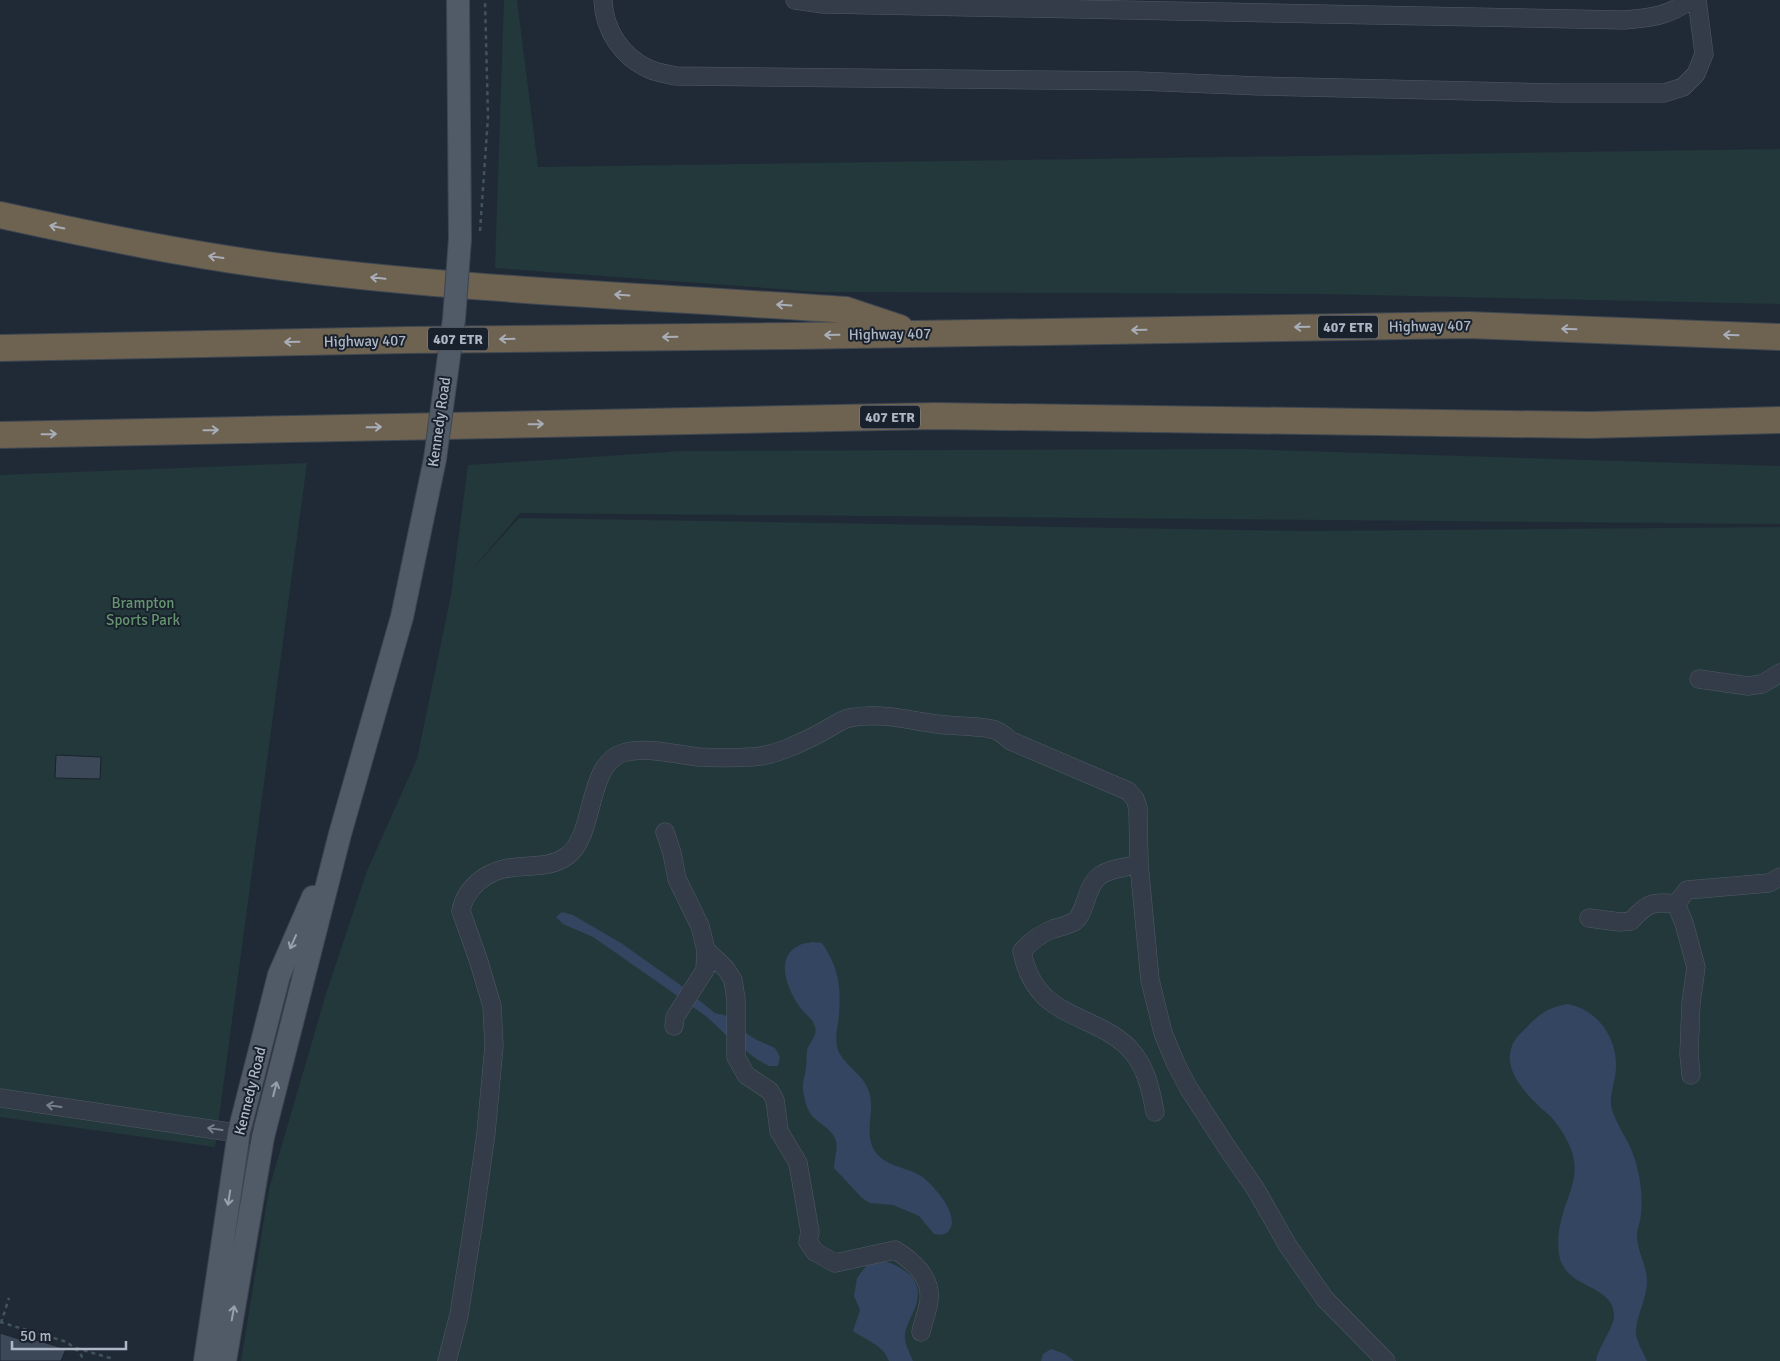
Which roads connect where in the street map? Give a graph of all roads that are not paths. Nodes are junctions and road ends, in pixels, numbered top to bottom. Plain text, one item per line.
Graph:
1 (458, 0) edge
2 (603, 0) edge
3 (795, 0) edge
4 (1690, 0) edge
5 (1697, 0) edge
6 (0, 215) edge
7 (916, 334) junction
8 (1780, 337) edge
9 (0, 348) edge
10 (1780, 420) edge
11 (0, 435) edge
12 (1780, 673) edge
13 (1699, 679) dead end
14 (665, 832) dead end
15 (340, 834) junction
16 (1139, 864) junction
17 (1780, 877) edge
18 (1676, 904) junction
19 (1589, 918) dead end
20 (706, 950) junction
21 (674, 1026) dead end
22 (1691, 1075) dead end
23 (0, 1098) edge
24 (1155, 1112) dead end
25 (239, 1132) junction
26 (263, 1137) junction
27 (921, 1332) dead end
28 (205, 1361) edge
29 (225, 1361) edge
30 (447, 1361) edge
31 (1386, 1361) edge

1 - 15 main road, Kennedy Road, bridge
2 - 5 lane
3 - 4 lane
7 -> 6 highway
8 -> 7 highway, Highway 407 / 407 ETR
7 -> 9 highway, Highway 407 / 407 ETR
11 -> 10 highway, 407 ETR
12 - 13 lane
14 - 20 lane
15 -> 25 main road, Kennedy Road
26 -> 15 main road, Kennedy Road
16 - 24 lane
16 - 30 lane
16 - 31 lane
17 - 18 lane
18 - 19 lane
18 - 22 lane
20 - 21 lane
20 - 27 lane
25 -> 23 lane
25 - 26 lane
25 -> 28 main road, Kennedy Road
29 -> 26 main road, Kennedy Road

